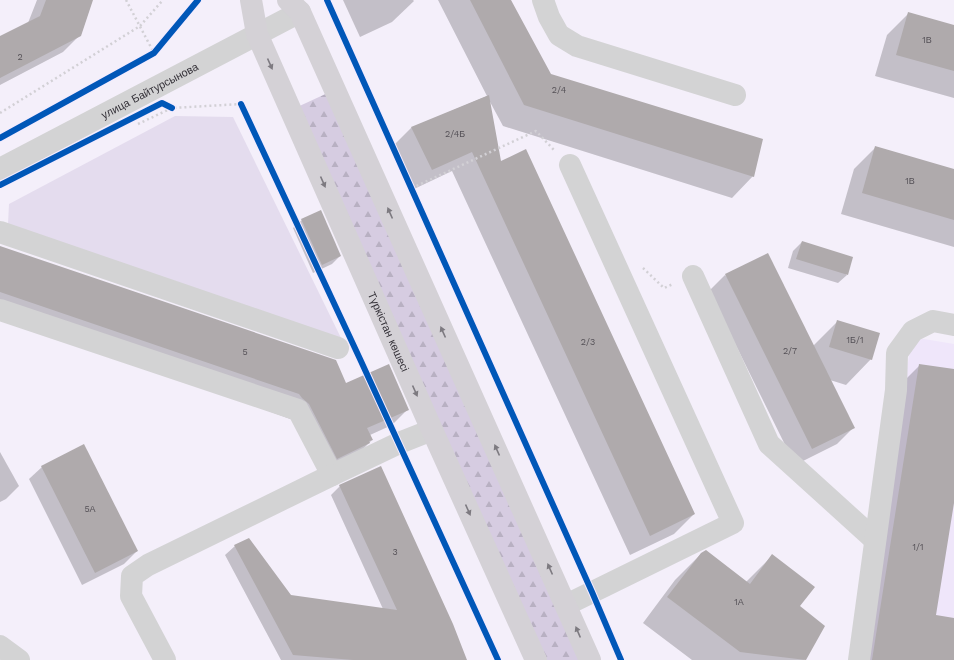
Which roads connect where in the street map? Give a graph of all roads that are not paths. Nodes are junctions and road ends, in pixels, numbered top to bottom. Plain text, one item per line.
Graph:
1 (251, 0) edge
2 (543, 0) edge
3 (294, 6) edge
4 (257, 34) junction
5 (735, 95) dead end
6 (570, 166) road end
7 (0, 168) edge
8 (0, 232) edge
9 (693, 276) road end
10 (0, 310) edge
11 (954, 324) edge
12 (338, 348) dead end
13 (432, 430) junction
14 (332, 475) junction
15 (875, 540) junction
16 (566, 604) junction
17 (0, 646) edge
18 (19, 660) edge
19 (164, 660) edge
20 (536, 660) edge
21 (590, 660) edge
22 (859, 660) edge

1 - 4 main road, Түркістан көшесі
2 - 5 street
3 - 4 street, улица Байтурсынова
16 -> 3 main road
4 - 7 street, улица Байтурсынова
4 -> 13 main road, Түркістан көшесі
6 - 16 street
8 - 12 street
9 - 15 street
10 - 14 street
11 - 15 street
13 - 14 street
13 -> 20 main road, Түркістан көшесі
14 - 19 street
15 - 22 street
21 -> 16 main road
17 - 18 street

